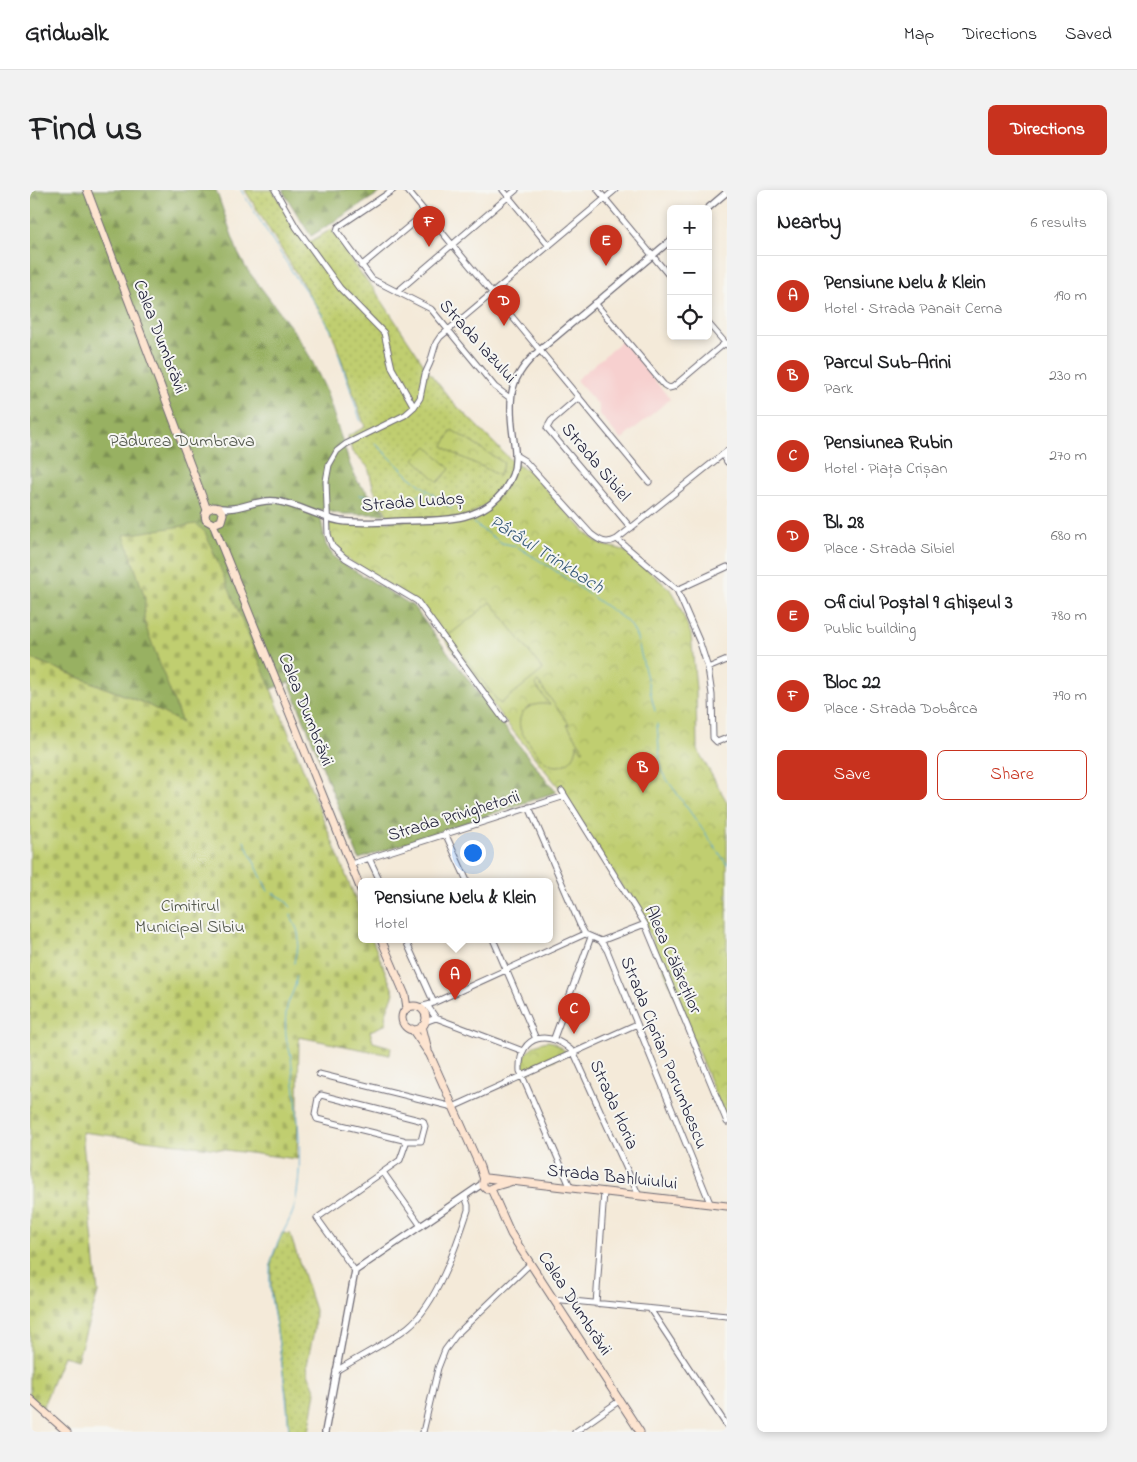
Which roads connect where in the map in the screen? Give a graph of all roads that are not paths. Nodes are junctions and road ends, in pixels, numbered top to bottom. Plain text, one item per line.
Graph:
1 (87, 190) edge
2 (275, 190) edge
3 (393, 190) edge
4 (406, 190) edge
5 (503, 190) edge
6 (516, 190) edge
7 (598, 190) edge
8 (615, 190) edge
9 (727, 192) edge
10 (508, 197) junction
11 (605, 199) junction
12 (712, 205) edge
13 (425, 213) junction
14 (667, 243) edge
15 (451, 244) junction
16 (549, 246) junction
17 (652, 255) junction
18 (361, 266) junction
19 (667, 273) edge
20 (397, 292) junction
21 (493, 293) junction
22 (595, 303) junction
23 (712, 327) edge
24 (448, 329) junction
25 (726, 344) edge
26 (540, 350) junction
27 (579, 397) junction
28 (510, 398) junction
29 (414, 407) junction
30 (725, 452) edge
31 (515, 455) junction
32 (727, 462) edge
33 (648, 482) dead end
34 (213, 508) junction
35 (234, 508) junction
36 (328, 518) junction
37 (218, 521) junction
38 (631, 528) junction
39 (617, 539) junction
40 (727, 567) edge
41 (677, 590) junction
42 (727, 660) edge
43 (708, 668) junction
44 (504, 720) dead end
45 (727, 738) edge
46 (563, 793) joint
47 (529, 807) junction
48 (445, 833) junction
49 (370, 858) junction
50 (351, 864) junction
51 (379, 878) edge
52 (466, 878) edge
53 (358, 882) edge
54 (645, 924) junction
55 (585, 934) junction
56 (591, 936) junction
57 (601, 941) junction
58 (383, 943) edge
59 (406, 943) edge
60 (495, 943) edge
61 (507, 969) junction
62 (413, 1007) junction
63 (430, 1007) junction
64 (436, 1018) junction
65 (423, 1024) junction
66 (637, 1024) junction
67 (412, 1029) junction
68 (554, 1038) junction
69 (536, 1039) junction
70 (523, 1051) junction
71 (574, 1053) junction
72 (430, 1055) junction
73 (318, 1074) dead end
74 (521, 1077) junction
75 (454, 1107) junction
76 (727, 1122) edge
77 (405, 1141) junction
78 (383, 1172) junction
79 (487, 1184) junction
80 (572, 1189) junction
81 (604, 1192) junction
82 (465, 1196) junction
83 (639, 1196) junction
84 (710, 1203) junction
85 (727, 1207) edge
86 (421, 1226) junction
87 (530, 1264) junction
88 (355, 1271) junction
89 (552, 1299) junction
90 (596, 1304) junction
91 (650, 1308) junction
92 (727, 1316) edge
93 (336, 1372) junction
94 (30, 1399) edge
95 (619, 1401) junction
96 (727, 1426) edge
97 (67, 1432) edge
98 (326, 1432) edge
99 (423, 1432) edge
100 (575, 1432) edge
101 (640, 1432) edge

1 - 34 main road, Calea Dumbrăvii
2 - 29 street
3 - 18 street, Strada Iazului
4 - 13 street, Strada Sibiel
5 - 10 street
6 - 10 street
7 - 11 street
8 - 11 street
9 - 12 street
10 - 15 street
10 - 16 street
11 - 16 street
11 - 17 street
13 - 15 street, Strada Sibiel
13 - 18 street
14 - 17 street, Strada Ludoș
15 - 20 street
15 - 21 street, Strada Sibiel
16 - 21 street
17 - 19 street
17 - 22 street, Strada Ludoș
18 - 20 street, Strada Iazului
20 - 24 street, Strada Iazului
21 - 24 street
21 - 26 street, Strada Sibiel
22 - 25 street
22 - 26 street, Strada Ludoș
23 - 25 street
24 - 28 street, Strada Iazului
24 - 29 street
26 - 27 street, Strada Sibiel
26 - 28 street, Strada Ludoș
27 - 33 street, Strada Sibiel
27 - 38 street, Strada Sibiel
28 - 31 street, Strada Ludoș
29 - 36 street
30 - 32 street
30 - 38 street
31 - 36 street, Strada Ludoș
31 - 39 street
34 - 35 street, Strada Ludoș
34 - 37 main road
34 - 37 main road
35 - 36 street, Strada Ludoș
35 - 37 street, Strada Ludoș
36 - 44 street
37 - 50 main road, Calea Dumbrăvii
38 - 39 street
39 - 41 street
40 - 41 street
41 - 43 street
42 - 43 street
43 - 45 street
46 - 47 street, Strada Privighetorii
46 - 54 street, Aleea Călăreților
47 - 48 street, Strada Privighetorii
47 - 55 street
48 - 49 street, Strada Privighetorii
48 - 52 street
49 - 50 street, Strada Privighetorii
49 - 51 street
50 - 53 main road, Calea Dumbrăvii
54 - 57 street
54 - 76 street, Aleea Călăreților
55 - 56 street
55 - 61 street
56 - 57 street
56 - 68 street
57 - 66 street, Strada Ciprian Porumbescu
58 - 62 main road
59 - 63 street
60 - 61 street
61 - 63 street
61 - 69 street
62 - 63 main road
62 - 67 main road, Calea Dumbrăvii
63 - 64 street
63 - 65 main road
64 - 65 street
64 - 70 street
65 - 67 main road
65 - 72 main road, Calea Dumbrăvii
66 - 71 street
66 - 84 street, Strada Ciprian Porumbescu
67 - 72 main road, Calea Dumbrăvii
68 - 69 street
68 - 71 street
69 - 70 street
70 - 74 street
71 - 74 street
71 - 83 street, Strada Horia
72 - 75 main road, Calea Dumbrăvii
73 - 75 street
74 - 75 street
74 - 80 street
75 - 79 main road, Calea Dumbrăvii
77 - 77 street
77 - 78 street
78 - 86 street
78 - 88 street
79 - 80 main road, Strada Bahluiului
79 - 82 street
79 - 87 main road, Calea Dumbrăvii
80 - 81 main road, Strada Bahluiului
81 - 83 main road, Strada Bahluiului
81 - 90 street
82 - 86 street
82 - 93 street
83 - 84 main road, Strada Bahluiului
84 - 85 main road, Strada Bahluiului
86 - 88 street
87 - 89 main road, Calea Dumbrăvii
87 - 99 street
88 - 93 street
89 - 90 street
89 - 95 main road, Calea Dumbrăvii
90 - 91 street
91 - 92 street
91 - 96 street
93 - 98 street
94 - 97 main road
95 - 100 street
95 - 101 main road, Calea Dumbrăvii

